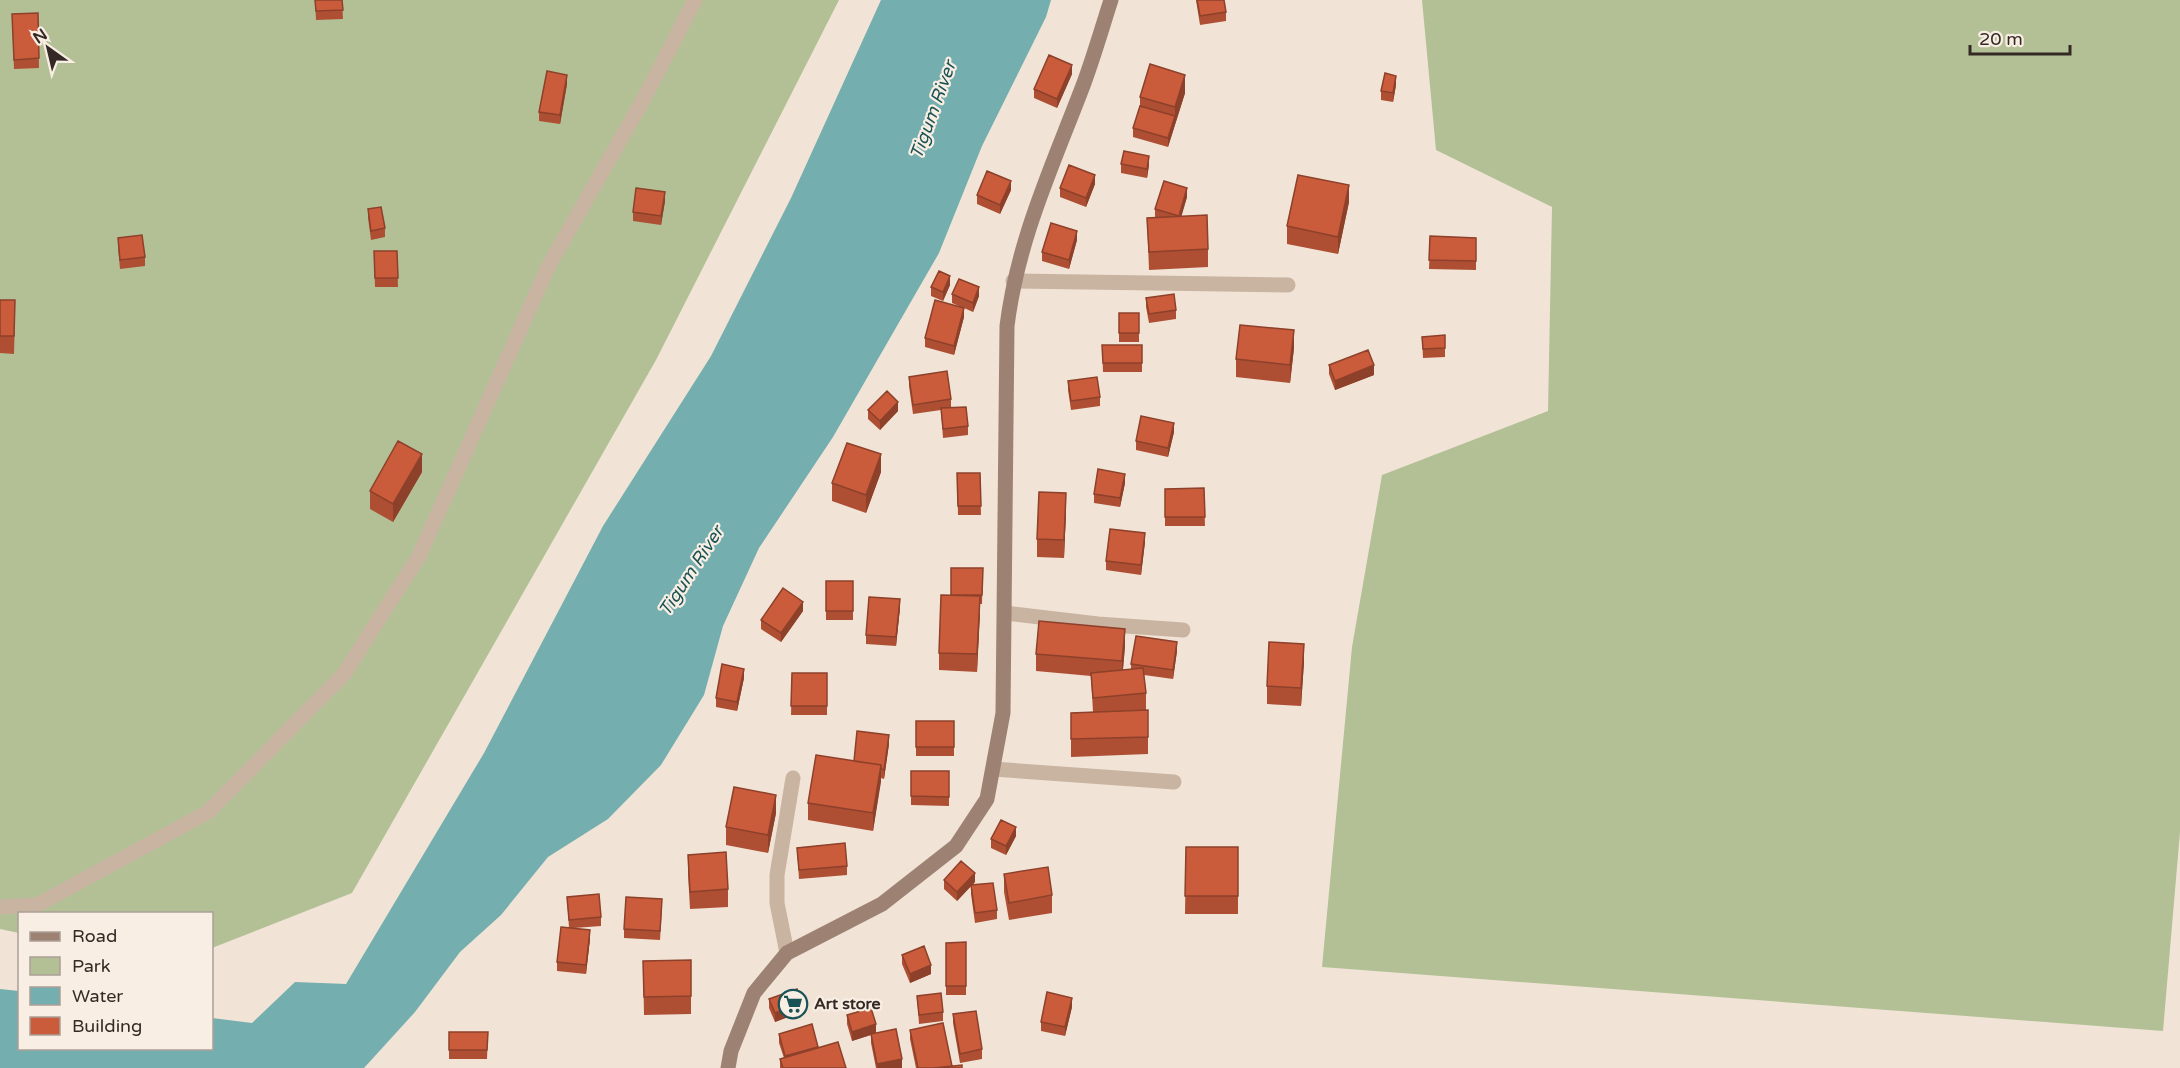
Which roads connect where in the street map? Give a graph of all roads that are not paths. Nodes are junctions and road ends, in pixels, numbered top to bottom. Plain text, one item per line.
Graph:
1 (695, 0) edge
2 (1111, 0) edge
3 (1013, 281) junction
4 (1288, 285) dead end
5 (1005, 613) junction
6 (1183, 630) dead end
7 (993, 769) junction
8 (793, 778) dead end
9 (1174, 782) dead end
10 (0, 908) edge
11 (787, 953) junction
12 (728, 1068) edge

1 - 10 street
2 - 3 street
3 - 4 street
3 - 5 street
5 - 6 street
5 - 7 street
7 - 9 street
7 - 11 street
8 - 11 street
11 - 12 street

